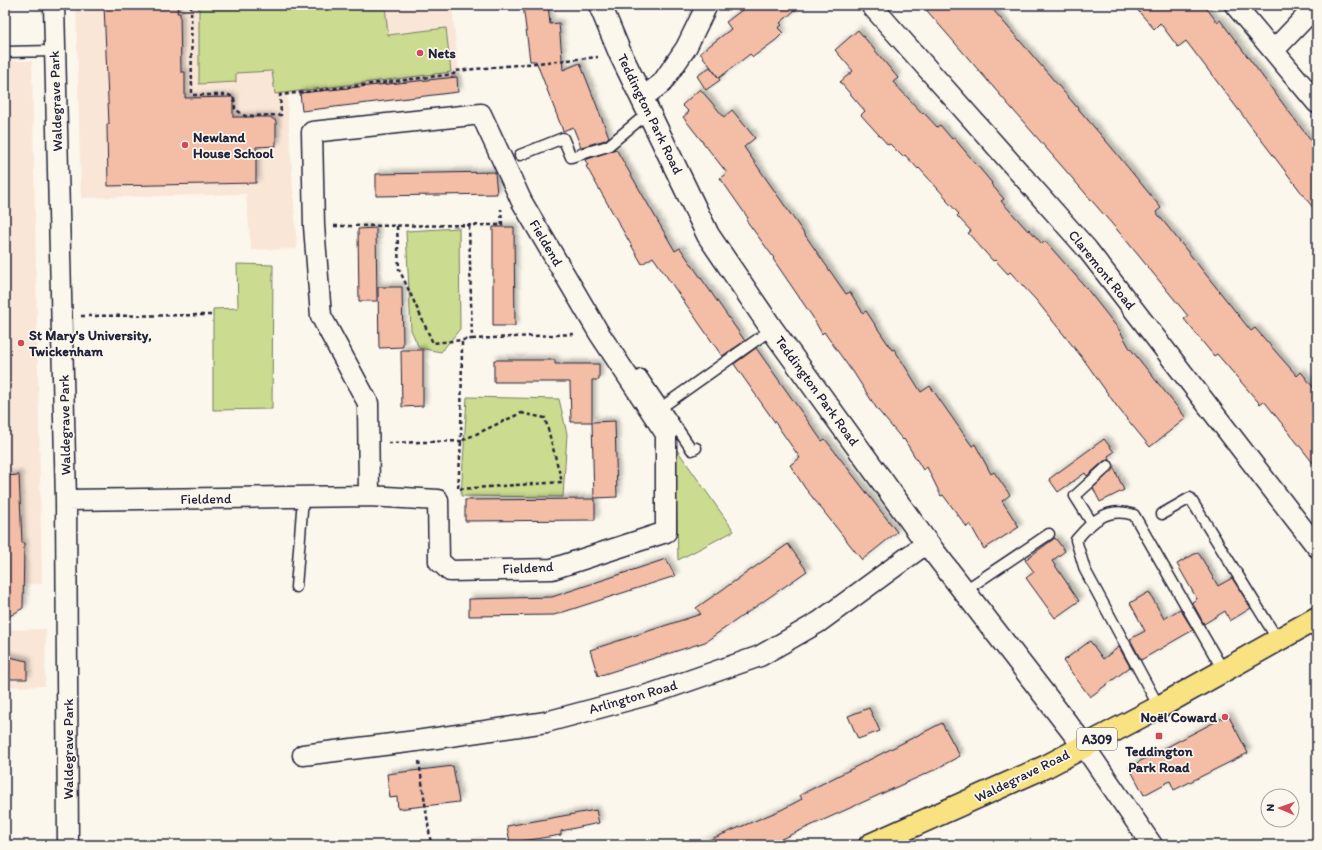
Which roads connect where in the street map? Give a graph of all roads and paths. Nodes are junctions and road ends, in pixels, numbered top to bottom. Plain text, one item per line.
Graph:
1 (54, 5) edge
2 (191, 5) edge
3 (600, 5) edge
4 (707, 5) edge
5 (871, 5) edge
6 (1235, 5) edge
7 (1317, 5) edge
8 (1274, 50) junction
9 (54, 51) junction
10 (5, 52) edge
11 (620, 53) junction
12 (1317, 104) edge
13 (646, 105) junction
14 (520, 155) dead end
15 (522, 202) junction
16 (469, 225) junction
17 (314, 226) junction
18 (397, 226) junction
19 (214, 314) dead end
20 (62, 316) junction
21 (772, 329) junction
22 (599, 333) junction
23 (472, 339) junction
24 (462, 340) junction
25 (641, 375) dead end
26 (662, 407) junction
27 (461, 441) junction
28 (370, 444) junction
29 (696, 448) dead end
30 (1108, 466) dead end
31 (370, 496) junction
32 (303, 498) junction
33 (66, 500) junction
34 (1162, 514) dead end
35 (1092, 523) junction
36 (1049, 534) dead end
37 (927, 543) junction
38 (1317, 547) edge
39 (296, 588) dead end
40 (964, 591) junction
41 (1317, 618) edge
42 (1278, 640) junction
43 (1223, 670) junction
44 (1158, 707) junction
45 (416, 741) junction
46 (1084, 746) junction
47 (303, 755) dead end
48 (68, 845) edge
49 (430, 845) edge
50 (870, 845) edge
51 (1152, 845) edge

1 - 9 street, Waldegrave Park
2 - 11 path
3 - 11 street, Teddington Park Road
4 - 13 street
5 - 38 street, Claremont Road
6 - 8 street
7 - 8 street
8 - 12 street
9 - 10 lane
9 - 20 street, Waldegrave Park
11 - 13 street, Teddington Park Road
13 - 14 lane
13 - 21 street, Teddington Park Road
15 - 16 path
15 - 17 street, Fieldend
15 - 22 street, Fieldend
16 - 18 path
16 - 23 path
17 - 18 path
17 - 28 street, Fieldend
18 - 24 path
19 - 20 path
20 - 33 street, Waldegrave Park
21 - 26 lane
21 - 37 street, Teddington Park Road
22 - 23 path
22 - 31 street, Fieldend
23 - 24 path
24 - 27 path
25 - 26 lane
26 - 29 lane
27 - 27 path
27 - 28 path
28 - 31 street, Fieldend
30 - 35 lane
31 - 32 street, Fieldend
32 - 33 street, Fieldend
32 - 39 lane
33 - 48 street, Waldegrave Park
34 - 42 lane
35 - 43 lane
35 - 44 lane
36 - 40 lane
37 - 40 street, Teddington Park Road
37 - 45 street, Arlington Road
40 - 46 street, Teddington Park Road
41 - 42 main road, Waldegrave Road / A309
42 - 43 main road, Waldegrave Road / A309
43 - 44 main road, Waldegrave Road / A309
44 - 46 main road, Waldegrave Road / A309
45 - 47 street, Arlington Road
45 - 49 path
46 - 50 main road, Waldegrave Road / A309
46 - 51 street

